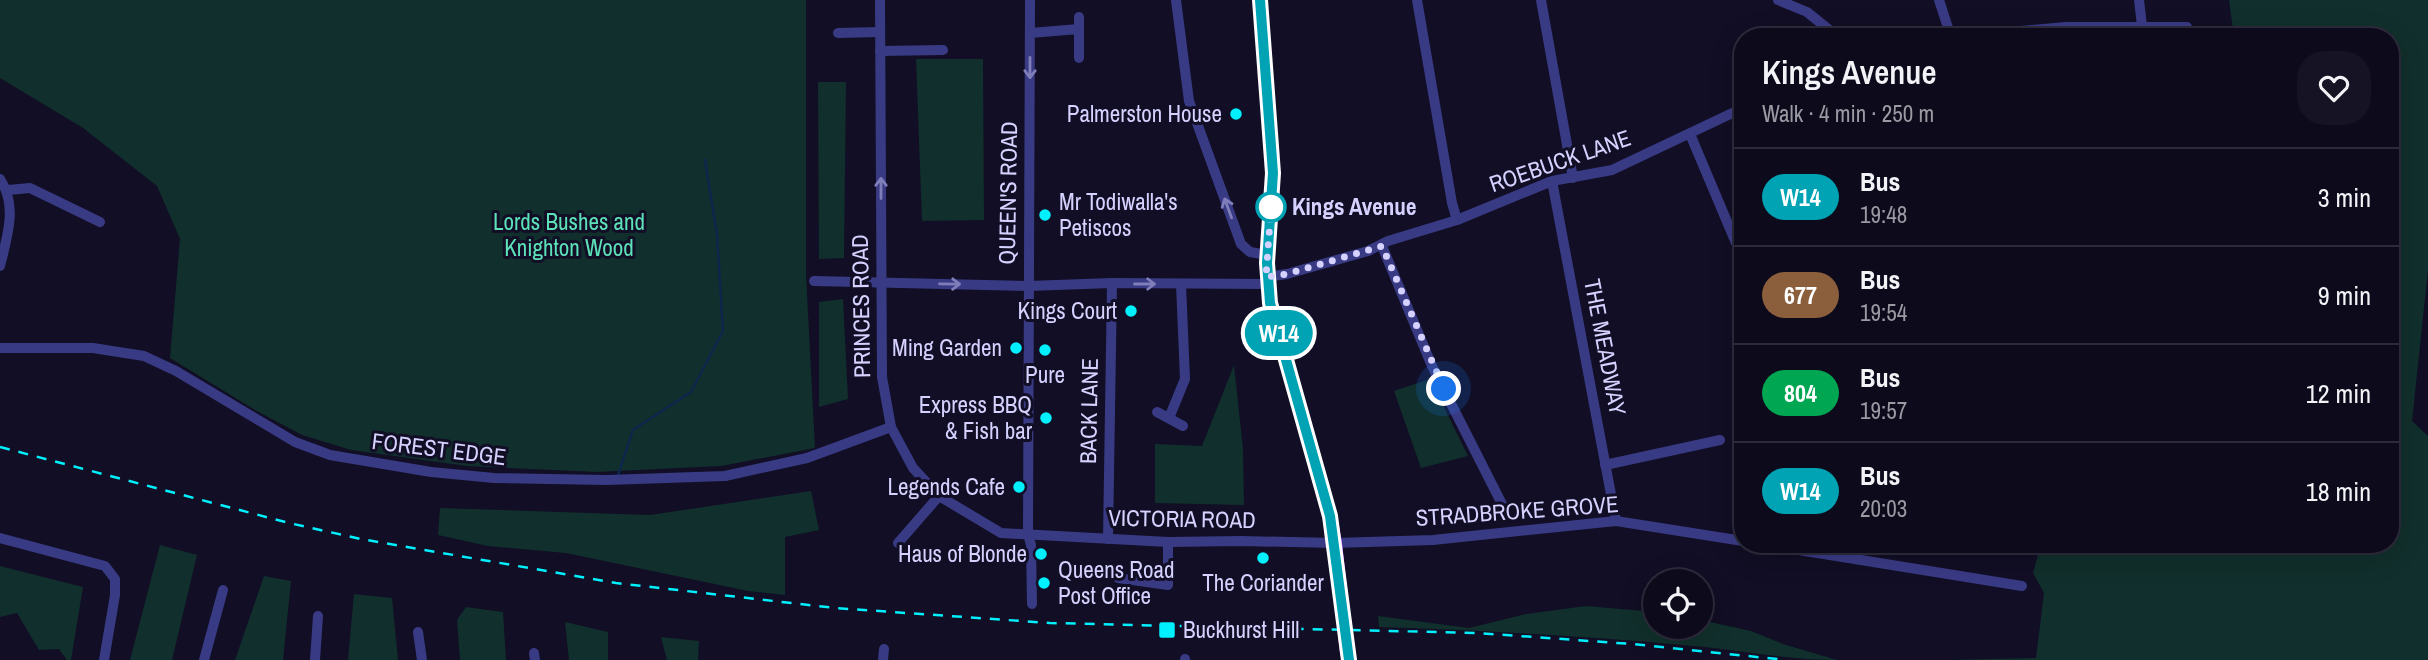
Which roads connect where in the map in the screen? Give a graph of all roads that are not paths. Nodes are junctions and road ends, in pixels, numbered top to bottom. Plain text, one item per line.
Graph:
1 (880, 0) edge
2 (1030, 0) edge
3 (1177, 0) edge
4 (1260, 0) edge
5 (1417, 0) edge
6 (1541, 0) edge
7 (1778, 0) edge
8 (1939, 0) edge
9 (2139, 0) edge
10 (2142, 26) junction
11 (2187, 27) dead end
12 (1827, 28) edge
13 (1948, 28) edge
14 (2031, 28) edge
15 (880, 32) junction
16 (838, 33) dead end
17 (1030, 33) junction
18 (943, 50) dead end
19 (880, 51) junction
20 (1079, 58) dead end
21 (1734, 112) edge
22 (1690, 134) junction
23 (0, 178) edge
24 (1573, 178) junction
25 (1552, 181) junction
26 (8, 190) junction
27 (1457, 220) junction
28 (100, 222) dead end
29 (1734, 238) edge
30 (1382, 246) junction
31 (1267, 255) junction
32 (0, 266) edge
33 (1267, 280) junction
34 (814, 281) dead end
35 (881, 281) junction
36 (1112, 283) junction
37 (1181, 284) junction
38 (1028, 286) junction
39 (0, 348) edge
40 (1157, 412) dead end
41 (1169, 418) junction
42 (1183, 426) dead end
43 (891, 427) junction
44 (1720, 440) dead end
45 (1605, 465) junction
46 (939, 496) junction
47 (1505, 510) dead end
48 (1616, 521) junction
49 (1028, 534) junction
50 (0, 538) edge
51 (1108, 539) junction
52 (1734, 540) edge
53 (1168, 542) junction
54 (898, 543) dead end
55 (1335, 543) junction
56 (1818, 553) edge
57 (1118, 578) dead end
58 (2022, 586) dead end
59 (223, 590) dead end
60 (1031, 600) dead end
61 (318, 615) dead end
62 (418, 632) dead end
63 (1348, 656) edge
64 (104, 660) edge
65 (204, 660) edge
66 (315, 660) edge
67 (422, 660) edge

1 - 15 street, PRINCES ROAD
2 - 17 street, QUEEN'S ROAD
31 -> 3 street
4 - 31 main road
5 - 27 street
6 - 24 street
7 - 12 street
8 - 13 street
9 - 10 street
10 - 11 street
10 - 14 street
15 - 16 street
15 - 19 street, PRINCES ROAD
17 - 20 street
17 -> 38 street, QUEEN'S ROAD
18 - 19 street
35 -> 19 street, PRINCES ROAD
21 - 22 street, ROEBUCK LANE
22 - 24 street, ROEBUCK LANE
22 - 29 street
23 - 26 street
24 - 25 street, ROEBUCK LANE
25 - 27 street, ROEBUCK LANE
25 - 45 street, THE MEADWAY
26 - 28 street
26 - 32 street
27 - 30 street, ROEBUCK LANE
30 - 33 street, ROEBUCK LANE
30 - 47 street
31 - 33 main road
33 - 37 street
33 - 55 main road
34 - 35 street
35 -> 38 street
35 - 43 street, PRINCES ROAD
36 -> 37 street
36 - 38 street
36 - 51 street, BACK LANE
37 - 41 street
38 - 49 street, QUEEN'S ROAD
39 - 43 street, FOREST EDGE
40 - 41 street
41 - 42 street
43 - 46 street, PRINCES ROAD
44 - 45 street
45 - 48 street, THE MEADWAY
46 - 49 street, PRINCES ROAD
46 - 54 street
48 - 52 street, STRADBROKE GROVE
48 - 55 street, STRADBROKE GROVE
49 - 51 street, VICTORIA ROAD
49 - 60 street, QUEEN'S ROAD
50 - 64 street
51 - 53 street, VICTORIA ROAD
53 - 55 street, VICTORIA ROAD
53 - 57 street
55 - 63 main road, bridge
56 - 58 street
59 - 65 street
61 - 66 street
62 - 67 street

